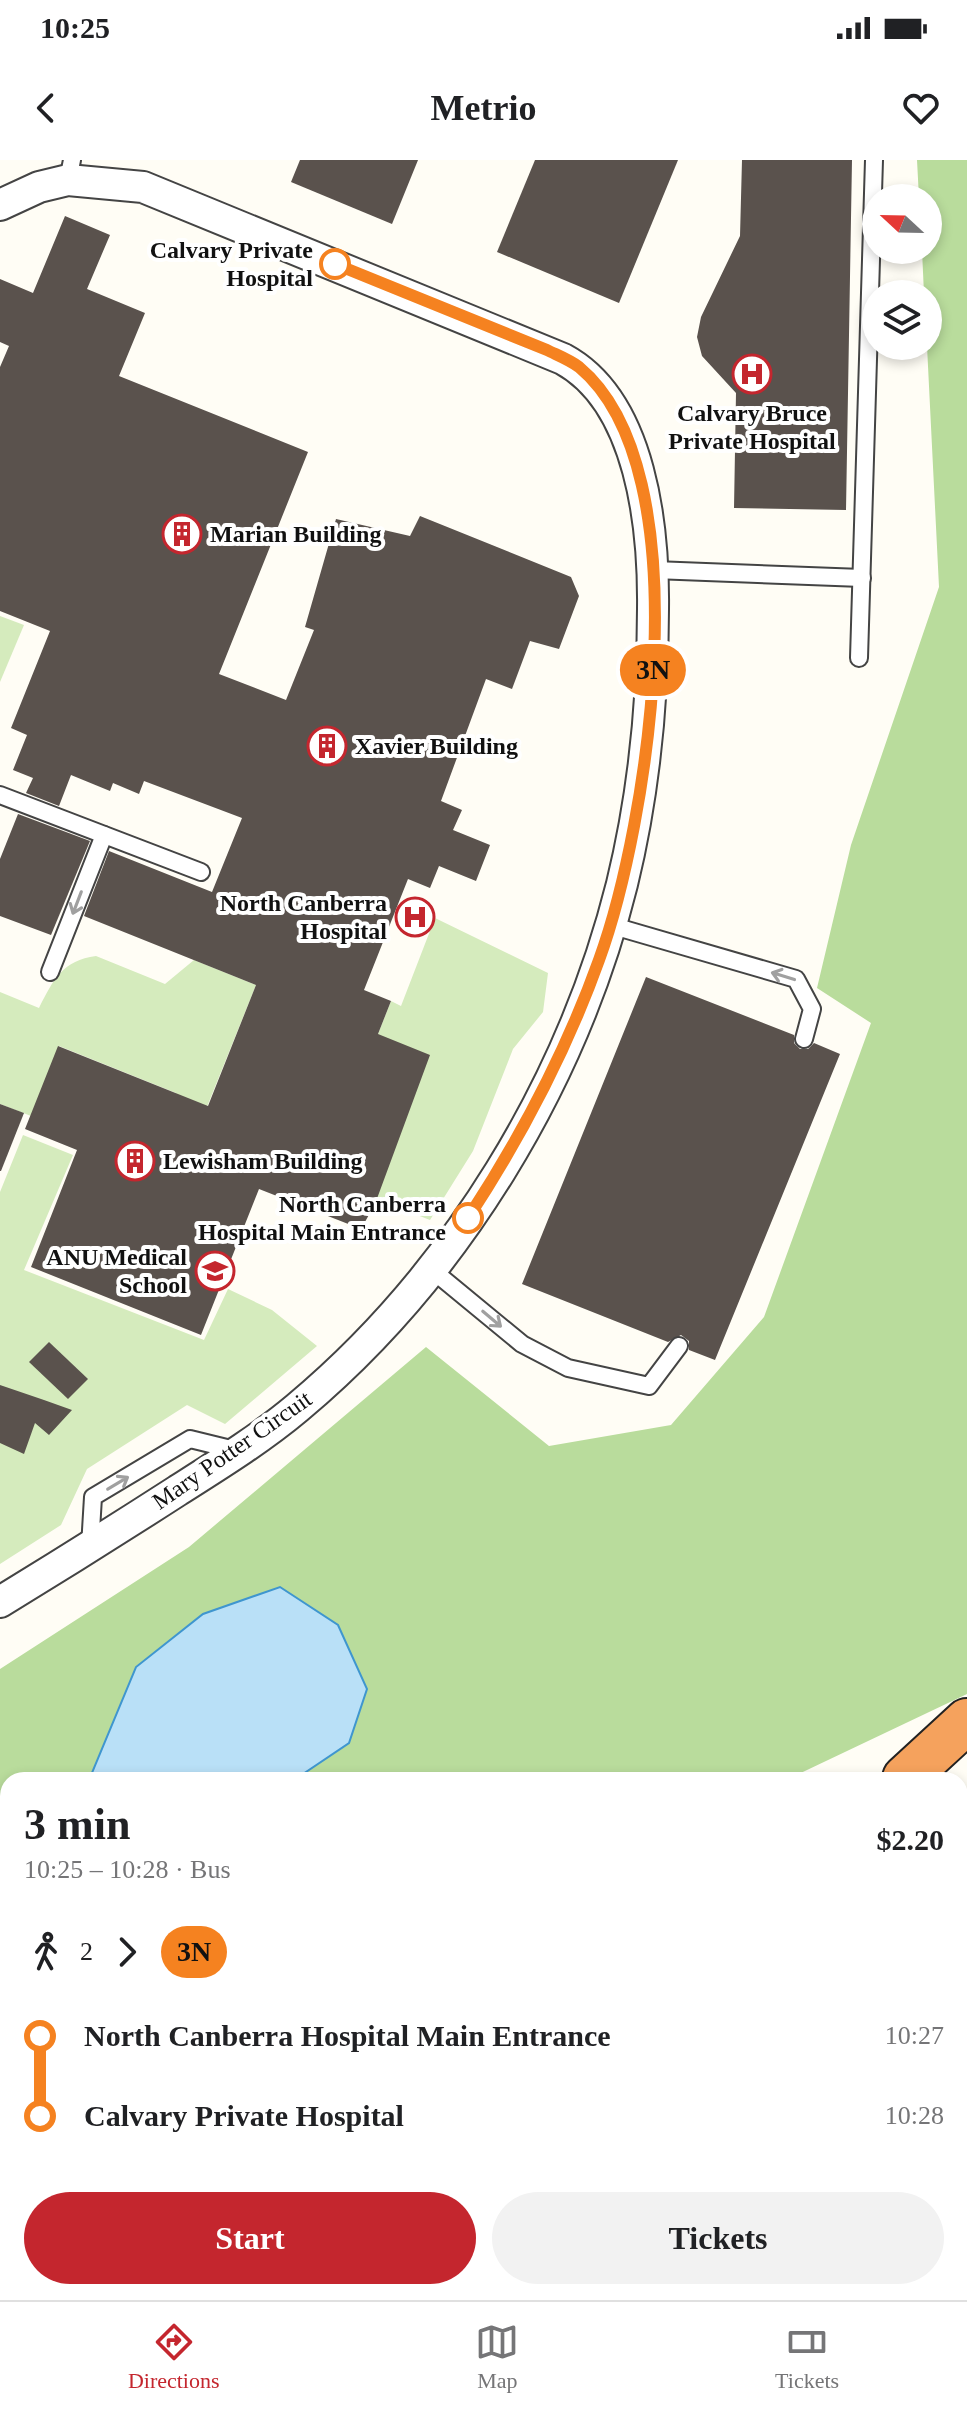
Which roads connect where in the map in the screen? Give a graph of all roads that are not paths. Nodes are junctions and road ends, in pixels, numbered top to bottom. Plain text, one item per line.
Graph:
1 (874, 160) edge
2 (70, 170) edge
3 (0, 205) edge
4 (654, 570) junction
5 (862, 578) junction
6 (859, 658) dead end
7 (0, 795) edge
8 (104, 835) junction
9 (201, 872) dead end
10 (610, 925) junction
11 (50, 972) dead end
12 (804, 1039) dead end
13 (431, 1269) junction
14 (679, 1346) dead end
15 (0, 1602) edge
16 (967, 1721) edge
17 (967, 1754) edge
18 (911, 1772) edge
19 (921, 1772) edge

1 - 5 lane
2 - 3 street, Mary Potter Circuit
2 - 4 street, Mary Potter Circuit
4 - 5 lane
4 - 10 street, Mary Potter Circuit
5 - 6 lane
7 - 8 lane
8 - 9 lane
8 -> 11 lane
12 -> 10 lane
10 - 13 street, Mary Potter Circuit
13 -> 14 lane
13 - 15 street, Mary Potter Circuit
16 - 18 highway
17 - 19 main road

